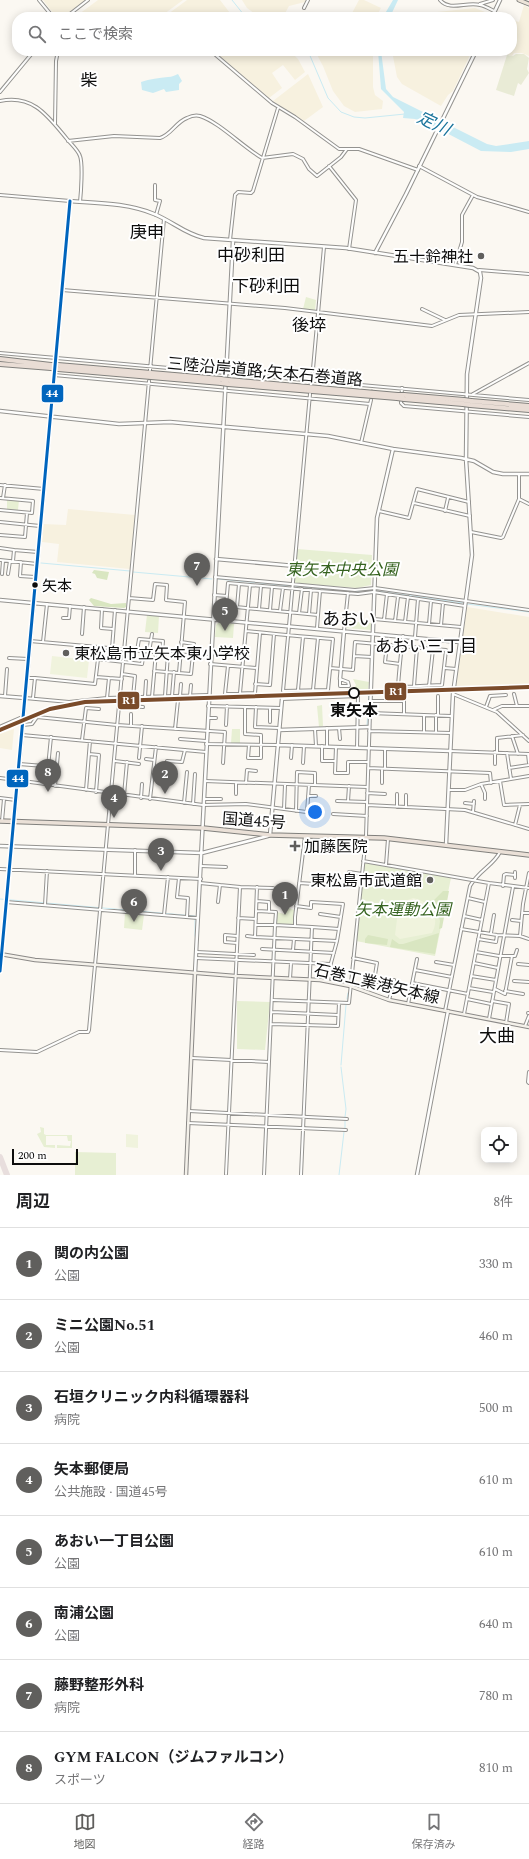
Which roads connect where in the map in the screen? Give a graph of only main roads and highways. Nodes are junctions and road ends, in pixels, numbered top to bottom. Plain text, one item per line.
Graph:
1 (520, 0) edge
2 (529, 4) edge
3 (0, 359) edge
4 (0, 364) edge
5 (51, 366) junction
6 (470, 403) junction
7 (529, 406) edge
8 (529, 410) edge
9 (1, 821) edge
10 (529, 855) edge
11 (1, 954) edge
12 (195, 973) junction
13 (529, 1028) edge
14 (186, 1175) edge

1 - 2 main road
3 - 5 highway, 三陸沿岸道路;矢本石巻道路
4 - 5 highway, 三陸沿岸道路;矢本石巻道路
5 - 6 highway, 三陸沿岸道路;矢本石巻道路, bridge
6 - 7 highway, 三陸沿岸道路;矢本石巻道路
6 - 8 highway, 三陸沿岸道路;矢本石巻道路
9 - 10 highway, 国道45号
11 - 12 main road, 石巻工業港矢本線
12 - 13 main road, 石巻工業港矢本線
12 - 14 main road

